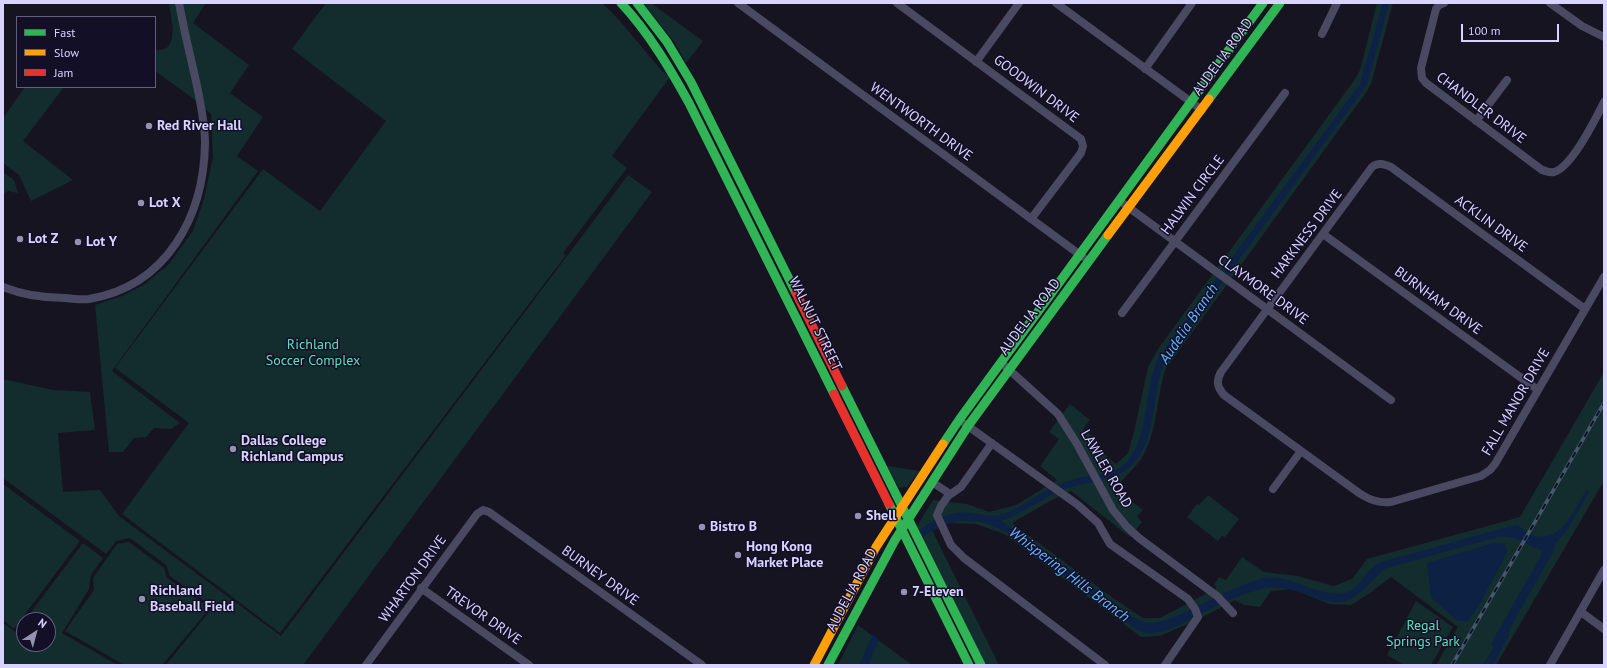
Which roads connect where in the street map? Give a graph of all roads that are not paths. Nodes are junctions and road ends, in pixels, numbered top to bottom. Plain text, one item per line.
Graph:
1 (179, 3) edge
2 (621, 3) edge
3 (637, 3) edge
4 (738, 3) edge
5 (897, 3) edge
6 (1019, 3) edge
7 (1056, 3) edge
8 (1192, 3) edge
9 (1263, 3) edge
10 (1280, 3) edge
11 (1337, 3) edge
12 (1444, 3) edge
13 (1550, 3) edge
14 (1322, 34) dead end
15 (1604, 37) edge
16 (976, 62) junction
17 (1144, 68) junction
18 (1507, 80) dead end
19 (1286, 92) dead end
20 (1191, 102) junction
21 (1604, 102) edge
22 (689, 103) junction
23 (1202, 110) junction
24 (1476, 121) junction
25 (717, 132) junction
26 (1380, 164) joint
27 (1118, 200) junction
28 (1129, 208) junction
29 (1031, 219) junction
30 (762, 224) junction
31 (752, 229) junction
32 (1323, 234) junction
33 (1175, 242) junction
34 (1079, 254) junction
35 (1089, 262) junction
36 (1604, 277) edge
37 (3, 287) edge
38 (1267, 309) junction
39 (1585, 309) junction
40 (1122, 313) dead end
41 (812, 324) junction
42 (801, 329) junction
43 (1002, 360) junction
44 (1008, 370) junction
45 (1217, 382) joint
46 (1538, 390) junction
47 (1391, 400) dead end
48 (959, 420) junction
49 (968, 426) junction
50 (993, 444) junction
51 (1301, 451) junction
52 (932, 482) junction
53 (1274, 489) dead end
54 (950, 494) junction
55 (902, 506) junction
56 (483, 510) joint
57 (895, 516) junction
58 (908, 519) junction
59 (902, 529) junction
60 (1604, 570) edge
61 (421, 588) junction
62 (1581, 612) junction
63 (1233, 613) dead end
64 (1604, 629) edge
65 (366, 665) edge
66 (529, 665) edge
67 (702, 665) edge
68 (814, 665) edge
69 (828, 665) edge
70 (970, 665) edge
71 (982, 665) edge
72 (1105, 665) edge
73 (1165, 665) edge
74 (1550, 665) edge

1 - 37 street
2 - 22 main road, WALNUT STREET
3 - 25 main road, WALNUT STREET
4 - 29 street, WENTWORTH DRIVE
5 - 16 street, GOODWIN DRIVE
6 - 16 street
7 - 17 street
8 - 17 street
9 - 20 main road, AUDELIA ROAD
10 - 23 main road, AUDELIA ROAD
11 - 14 street
12 - 24 street, CHANDLER DRIVE
13 - 15 street
16 - 29 street, GOODWIN DRIVE
17 - 20 street
18 - 24 street
19 - 33 street, HALWIN CIRCLE
20 - 23 street
20 - 27 main road, AUDELIA ROAD
21 - 24 street, CHANDLER DRIVE
22 - 25 main road
22 - 31 main road, WALNUT STREET
23 - 28 main road, AUDELIA ROAD
25 - 30 main road, WALNUT STREET
26 - 32 street, HARKNESS DRIVE
26 - 39 street, ACKLIN DRIVE
27 - 28 street, CLAYMORE DRIVE
27 - 34 main road, AUDELIA ROAD
28 - 33 street, CLAYMORE DRIVE
28 - 35 main road, AUDELIA ROAD
29 - 34 street, WENTWORTH DRIVE
30 - 31 main road
30 - 41 main road, WALNUT STREET
31 - 42 main road, WALNUT STREET
32 - 38 street, HARKNESS DRIVE
32 - 46 street, BURNHAM DRIVE
33 - 38 street, CLAYMORE DRIVE
33 - 40 street, HALWIN CIRCLE
34 - 35 street, WENTWORTH DRIVE
34 - 43 main road, AUDELIA ROAD
35 - 44 main road, AUDELIA ROAD
36 - 39 street, FALL MANOR DRIVE
38 - 45 street, HARKNESS DRIVE
38 - 47 street, CLAYMORE DRIVE
39 - 46 street, FALL MANOR DRIVE
41 - 42 main road
41 - 55 main road, WALNUT STREET
42 - 57 main road, WALNUT STREET
43 - 44 street, LAWLER ROAD
43 - 48 main road, AUDELIA ROAD
44 - 49 main road, AUDELIA ROAD
44 - 63 street, LAWLER ROAD
45 - 51 street, FALL MANOR DRIVE
46 - 51 street, FALL MANOR DRIVE
48 - 49 street
48 - 55 main road, AUDELIA ROAD
49 - 50 street
49 - 52 main road, AUDELIA ROAD
50 - 54 street
50 - 73 street
51 - 53 street
52 - 54 street
52 - 58 main road, AUDELIA ROAD
54 - 72 street
55 - 57 main road, AUDELIA ROAD
55 - 58 main road, WALNUT STREET
56 - 61 street, WHARTON DRIVE
56 - 67 street, BURNEY DRIVE
57 - 59 main road, WALNUT STREET
57 - 68 main road, AUDELIA ROAD
58 - 59 main road, AUDELIA ROAD
58 - 71 main road, WALNUT STREET
59 - 69 main road, AUDELIA ROAD
59 - 70 main road, WALNUT STREET
60 - 62 street
61 - 65 street, WHARTON DRIVE
61 - 66 street, TREVOR DRIVE
62 - 64 street
62 - 74 street

